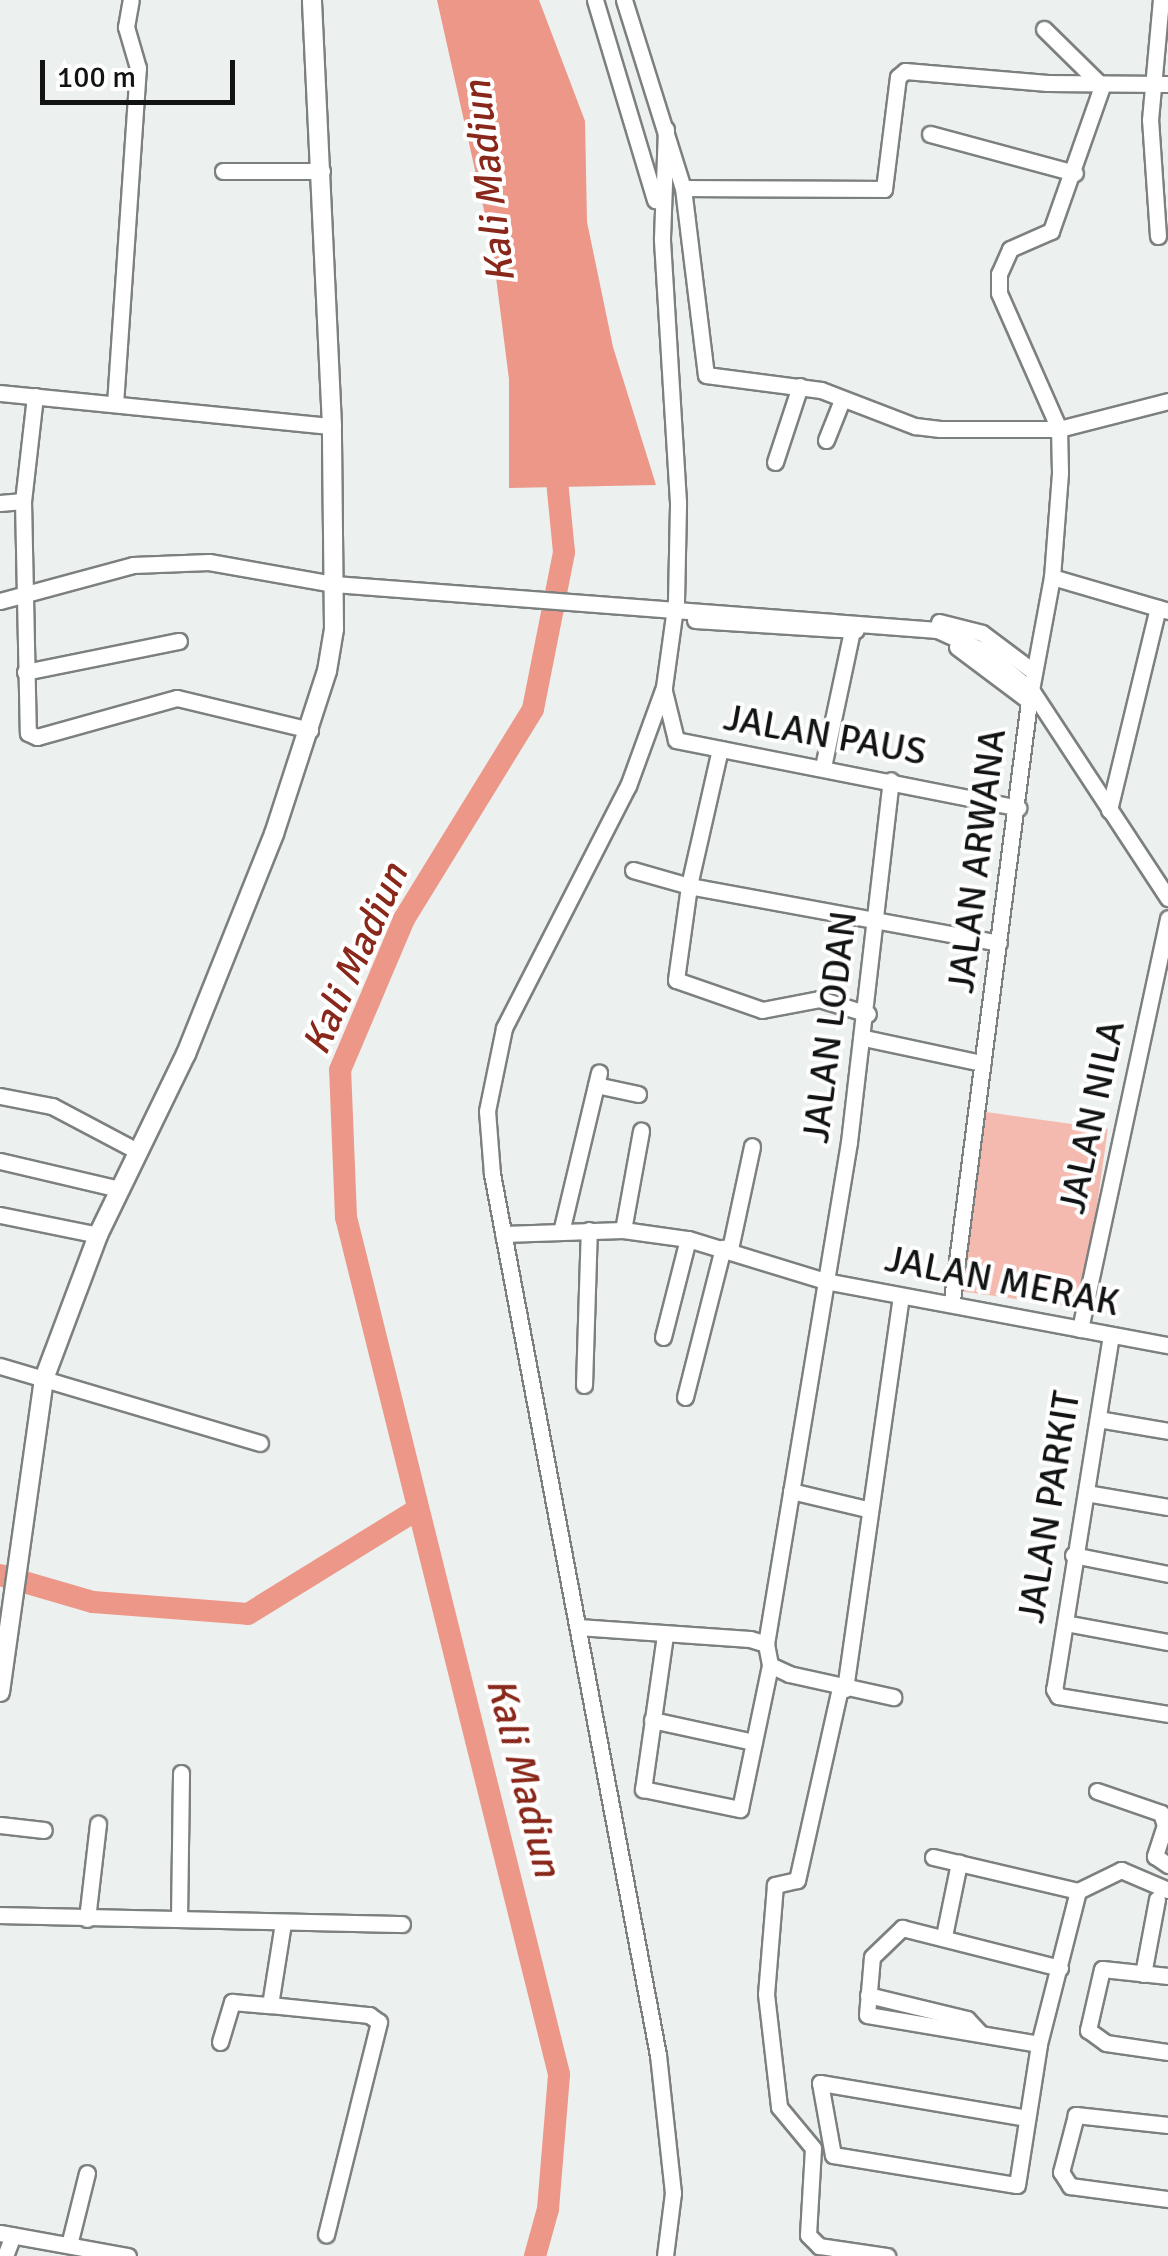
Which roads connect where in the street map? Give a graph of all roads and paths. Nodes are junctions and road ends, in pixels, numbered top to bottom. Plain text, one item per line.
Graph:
1 (131, 0) edge
2 (312, 0) edge
3 (595, 0) edge
4 (624, 0) edge
5 (1161, 0) edge
6 (1044, 30) dead end
7 (1162, 84) edge
8 (1102, 86) junction
9 (666, 129) junction
10 (930, 134) dead end
11 (224, 171) dead end
12 (322, 171) junction
13 (1075, 173) junction
14 (683, 188) junction
15 (1158, 236) dead end
16 (662, 238) junction
17 (800, 386) junction
18 (0, 393) edge
19 (35, 396) junction
20 (842, 400) junction
21 (1168, 400) edge
22 (115, 404) junction
23 (332, 426) junction
24 (1059, 429) junction
25 (826, 440) dead end
26 (776, 462) dead end
27 (23, 501) junction
28 (0, 504) edge
29 (1052, 577) junction
30 (334, 584) junction
31 (22, 596) junction
32 (0, 601) edge
33 (696, 602) dead end
34 (673, 606) junction
35 (1163, 610) edge
36 (695, 620) dead end
37 (852, 630) junction
38 (179, 641) dead end
39 (25, 672) junction
40 (1034, 672) junction
41 (664, 686) junction
42 (1030, 696) junction
43 (310, 730) junction
44 (720, 749) junction
45 (823, 767) junction
46 (891, 780) junction
47 (1018, 808) junction
48 (1109, 810) junction
49 (633, 870) dead end
50 (690, 886) junction
51 (1168, 898) edge
52 (1168, 918) edge
53 (878, 922) junction
54 (999, 943) junction
55 (868, 1014) junction
56 (864, 1038) junction
57 (982, 1063) junction
58 (638, 1094) dead end
59 (0, 1096) edge
60 (641, 1131) dead end
61 (752, 1146) dead end
62 (137, 1151) junction
63 (0, 1160) edge
64 (119, 1189) junction
65 (0, 1215) edge
66 (589, 1230) junction
67 (623, 1230) junction
68 (562, 1232) junction
69 (503, 1234) junction
70 (98, 1235) junction
71 (688, 1239) junction
72 (726, 1248) junction
73 (825, 1280) junction
74 (901, 1296) junction
75 (952, 1300) junction
76 (1080, 1329) junction
77 (1111, 1334) junction
78 (663, 1337) dead end
79 (1168, 1345) edge
80 (0, 1366) edge
81 (44, 1379) junction
82 (584, 1385) dead end
83 (685, 1396) dead end
84 (1098, 1419) junction
85 (1168, 1431) edge
86 (260, 1443) dead end
87 (791, 1491) junction
88 (1086, 1493) junction
89 (1168, 1507) edge
90 (866, 1509) junction
91 (1073, 1555) junction
92 (1168, 1574) edge
93 (1065, 1623) junction
94 (578, 1627) junction
95 (665, 1635) junction
96 (1168, 1642) edge
97 (766, 1644) junction
98 (770, 1665) junction
99 (842, 1689) junction
100 (0, 1692) edge
101 (892, 1697) dead end
102 (1168, 1714) edge
103 (652, 1720) junction
104 (754, 1742) junction
105 (180, 1773) dead end
106 (1097, 1791) dead end
107 (98, 1824) dead end
108 (0, 1825) edge
109 (44, 1830) dead end
110 (933, 1856) dead end
111 (959, 1862) junction
112 (1167, 1866) edge
113 (1078, 1891) junction
114 (1162, 1895) edge
115 (0, 1915) edge
116 (87, 1919) junction
117 (179, 1919) junction
118 (283, 1923) junction
119 (402, 1924) dead end
120 (944, 1936) junction
121 (1060, 1968) junction
122 (1143, 1974) junction
123 (1168, 1976) edge
124 (270, 2004) junction
125 (220, 2042) dead end
126 (1039, 2044) junction
127 (1168, 2052) edge
128 (1027, 2118) junction
129 (1168, 2125) edge
130 (87, 2172) dead end
131 (1168, 2199) edge
132 (6, 2234) edge
133 (326, 2235) dead end
134 (69, 2245) junction
135 (6, 2256) edge
136 (128, 2256) edge
137 (665, 2256) edge
138 (887, 2256) edge

1 - 22 street
2 - 12 main road
3 - 16 street
4 - 9 street
5 - 7 street
6 - 8 street
7 - 8 street
7 - 15 street
8 - 13 street
8 - 14 street
9 - 14 street
9 - 16 street
10 - 13 street
11 - 12 street
12 - 23 main road
13 - 24 street
14 - 17 street
16 - 34 street
17 - 20 street
17 - 26 street
18 - 19 street
19 - 22 street
19 - 27 street
20 - 24 street
20 - 25 street
21 - 24 street
22 - 23 street
23 - 30 main road
24 - 29 street, JALAN ARWANA
27 - 28 street
27 - 31 street
29 - 35 street
29 - 40 street, JALAN ARWANA
30 - 31 street
30 - 34 street
30 - 43 main road
31 - 32 street
31 - 39 street
33 - 40 street
34 - 41 street
34 - 42 street
35 - 48 street
36 - 37 street
37 - 42 street
37 - 45 street
38 - 39 street
39 - 43 street
40 - 42 street, JALAN ARWANA
41 - 44 street, JALAN PAUS
41 - 69 street
42 - 47 street, JALAN ARWANA
42 - 48 street
43 - 62 main road
44 - 45 street, JALAN PAUS
44 - 50 street
45 - 46 street, JALAN PAUS
46 - 47 street, JALAN PAUS
46 - 53 street, JALAN LODAN
47 - 54 street, JALAN ARWANA
48 - 51 street
49 - 50 street
50 - 53 street
50 - 55 street
52 - 76 street, JALAN NILA
53 - 54 street
53 - 55 street, JALAN LODAN
54 - 57 street, JALAN ARWANA
55 - 56 street, JALAN LODAN
56 - 57 street
56 - 73 street, JALAN LODAN
57 - 75 street, JALAN ARWANA
58 - 68 street
59 - 62 street
60 - 67 street
61 - 72 street
62 - 64 main road
63 - 64 street
64 - 70 main road
65 - 70 street
66 - 67 street, JALAN MERAK
66 - 68 street, JALAN MERAK
66 - 82 street
67 - 71 street, JALAN MERAK
68 - 69 street, JALAN MERAK
69 - 94 street
70 - 81 main road
71 - 72 street, JALAN MERAK
71 - 78 street
72 - 73 street, JALAN MERAK
72 - 83 street
73 - 74 street, JALAN MERAK
73 - 87 street, JALAN LODAN
74 - 75 street, JALAN MERAK
74 - 90 street
75 - 76 street, JALAN MERAK
76 - 77 street, JALAN MERAK
77 - 79 street, JALAN MERAK
77 - 84 street, JALAN PARKIT
80 - 81 street
81 - 86 street
81 - 100 main road
84 - 85 street
84 - 88 street, JALAN PARKIT
87 - 90 street
87 - 97 street, JALAN LODAN
88 - 89 street
88 - 91 street, JALAN PARKIT
90 - 99 street
91 - 92 street
91 - 93 street, JALAN PARKIT
93 - 96 street
93 - 102 street, JALAN PARKIT
94 - 95 street
94 - 137 street
95 - 97 street
95 - 103 street
97 - 98 street
98 - 99 street
98 - 104 street
99 - 101 street
99 - 138 street
103 - 104 street
103 - 104 street
105 - 117 street
106 - 112 street
107 - 116 street
108 - 109 street
110 - 111 street
111 - 113 street
111 - 120 street
113 - 114 street
113 - 121 street
114 - 122 street
115 - 116 street
116 - 117 street
117 - 118 street
118 - 119 street
118 - 124 street
120 - 121 street
120 - 126 street
121 - 126 street
122 - 123 street
122 - 127 street
124 - 125 street
124 - 133 street
126 - 128 street
128 - 128 street
129 - 131 street
130 - 134 street
132 - 134 street
132 - 135 street
134 - 136 street

